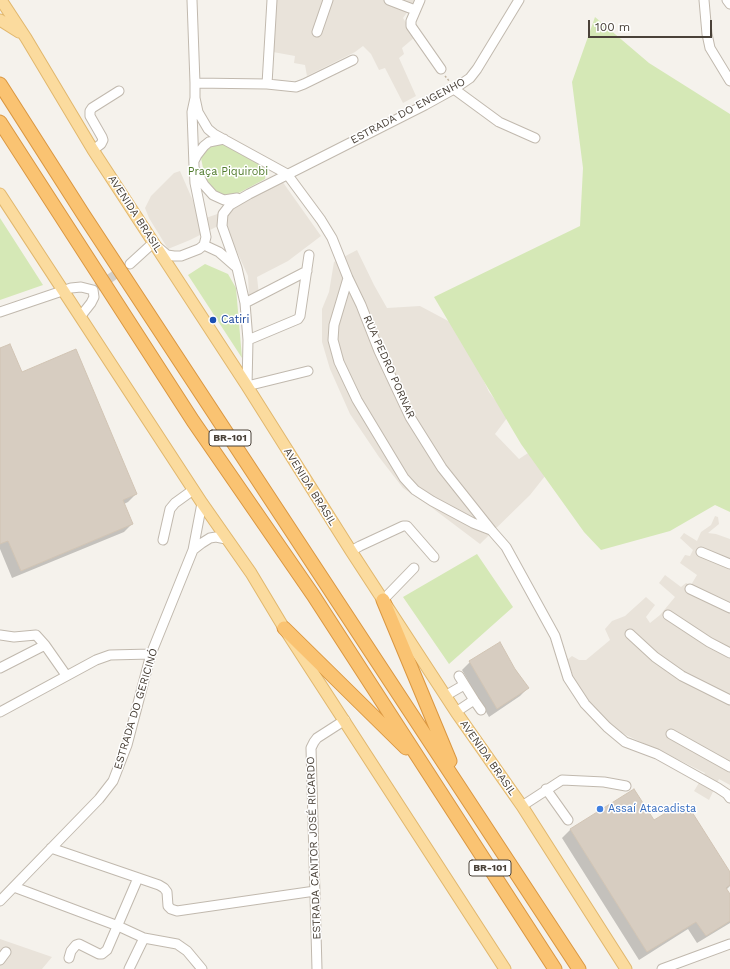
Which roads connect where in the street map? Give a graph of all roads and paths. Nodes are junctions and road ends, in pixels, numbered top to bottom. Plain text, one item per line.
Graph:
1 (1, 0) edge
2 (192, 0) edge
3 (272, 0) edge
4 (328, 0) edge
5 (388, 0) edge
6 (420, 0) edge
7 (519, 0) edge
8 (704, 0) edge
9 (727, 0) edge
10 (730, 4) edge
11 (415, 10) junction
12 (0, 20) edge
13 (317, 32) dead end
14 (26, 38) junction
15 (353, 60) dead end
16 (441, 69) joint
17 (730, 81) edge
18 (195, 83) junction
19 (0, 84) edge
20 (266, 84) junction
21 (454, 89) junction
22 (119, 91) dead end
23 (195, 98) junction
24 (0, 122) edge
25 (534, 138) dead end
26 (224, 139) junction
27 (93, 150) junction
28 (266, 162) junction
29 (194, 164) junction
30 (287, 174) junction
31 (264, 186) junction
32 (0, 194) edge
33 (250, 194) junction
34 (153, 243) junction
35 (204, 245) junction
36 (309, 254) dead end
37 (130, 264) tunnel mouth
38 (238, 268) junction
39 (307, 271) junction
40 (348, 278) junction
41 (63, 290) junction
42 (244, 303) junction
43 (0, 312) edge
44 (80, 317) junction
45 (248, 340) junction
46 (308, 370) dead end
47 (247, 386) junction
48 (193, 490) junction
49 (202, 504) junction
50 (492, 531) junction
51 (226, 539) junction
52 (163, 540) dead end
53 (193, 550) junction
54 (351, 551) junction
55 (701, 552) dead end
56 (434, 556) dead end
57 (730, 564) edge
58 (414, 568) dead end
59 (690, 589) dead end
60 (383, 600) junction
61 (730, 608) edge
62 (668, 615) dead end
63 (284, 628) junction
64 (630, 634) dead end
65 (0, 635) edge
66 (45, 645) junction
67 (730, 653) edge
68 (151, 654) junction
69 (0, 668) edge
70 (66, 675) junction
71 (459, 676) dead end
72 (464, 685) junction
73 (445, 696) junction
74 (474, 700) junction
75 (730, 700) edge
76 (481, 710) dead end
77 (0, 712) edge
78 (456, 712) junction
79 (345, 720) junction
80 (671, 734) dead end
81 (424, 766) junction
82 (730, 767) edge
83 (626, 786) dead end
84 (546, 789) junction
85 (462, 790) junction
86 (729, 793) edge
87 (522, 806) junction
88 (568, 820) dead end
89 (51, 848) junction
90 (138, 878) junction
91 (14, 887) junction
92 (315, 891) junction
93 (0, 901) edge
94 (118, 926) junction
95 (144, 938) junction
96 (730, 944) edge
97 (6, 952) dead end
98 (69, 958) dead end
99 (0, 960) edge
100 (129, 969) edge
101 (202, 969) edge
102 (317, 969) edge
103 (505, 969) edge
104 (555, 969) edge
105 (579, 969) edge
106 (626, 969) edge
107 (662, 969) edge

1 - 14 main road, AVENIDA BRASIL
2 - 18 street
3 - 20 street
4 - 13 street
5 - 11 street
6 - 11 street
7 - 21 street, ESTRADA DO ENGENHO
8 - 17 street
9 - 10 street
11 - 16 street
12 - 14 main road
14 - 27 main road, AVENIDA BRASIL
15 - 20 street
16 - 21 path
18 - 20 street
18 - 23 street
19 - 85 highway, BR-101
21 - 25 street
21 - 30 street, ESTRADA DO ENGENHO
22 - 27 street
23 - 26 street
23 - 29 street
24 - 81 highway, BR-101
26 - 28 street
26 - 29 street
27 - 34 main road, AVENIDA BRASIL
28 - 30 street
28 - 31 street
29 - 33 street
29 - 35 street
30 - 31 street, ESTRADA DO ENGENHO
30 - 40 street, RUA PEDRO PORNAR
31 - 33 street
32 - 41 main road
33 - 38 street
34 - 35 street
34 - 37 street
34 - 47 main road, AVENIDA BRASIL
35 - 38 street
36 - 39 street
38 - 42 street
39 - 42 street
39 - 45 street
40 - 50 street, RUA PEDRO PORNAR
40 - 50 street
41 - 43 street
41 - 44 main road
41 - 44 street
42 - 45 street
44 - 48 main road
45 - 47 street
46 - 47 street
47 - 54 main road, AVENIDA BRASIL
48 - 49 main road
48 - 52 street
49 - 51 main road
49 - 53 street, ESTRADA DO GERICINÓ
50 - 86 street, RUA PEDRO PORNAR
51 - 53 street
51 - 63 main road
53 - 68 street, ESTRADA DO GERICINÓ
54 - 56 street
54 - 60 main road, AVENIDA BRASIL
55 - 57 street
58 - 60 street
59 - 61 street
60 - 73 main road, AVENIDA BRASIL
60 - 85 highway
62 - 67 street
63 - 79 main road
63 - 81 highway
64 - 75 street
65 - 66 street
66 - 69 street
66 - 70 street
68 - 70 street
68 - 89 street, ESTRADA DO GERICINÓ
70 - 77 street
71 - 72 street
72 - 73 street
72 - 74 street
73 - 78 main road, AVENIDA BRASIL
74 - 76 street
74 - 78 street
78 - 87 main road, AVENIDA BRASIL
79 - 92 street, ESTRADA CANTOR JOSÉ RICARDO
79 - 103 main road
80 - 82 street
81 - 104 highway, BR-101
83 - 84 street
84 - 87 street
84 - 88 street
85 - 105 highway, BR-101
87 - 106 main road, AVENIDA BRASIL
89 - 90 street
89 - 91 street, ESTRADA DO GERICINÓ
90 - 92 street
90 - 94 street
91 - 93 street, ESTRADA DO GERICINÓ
91 - 94 street
92 - 102 street, ESTRADA CANTOR JOSÉ RICARDO
94 - 95 street
94 - 98 street
95 - 100 street
95 - 101 street
96 - 107 street
97 - 99 street

